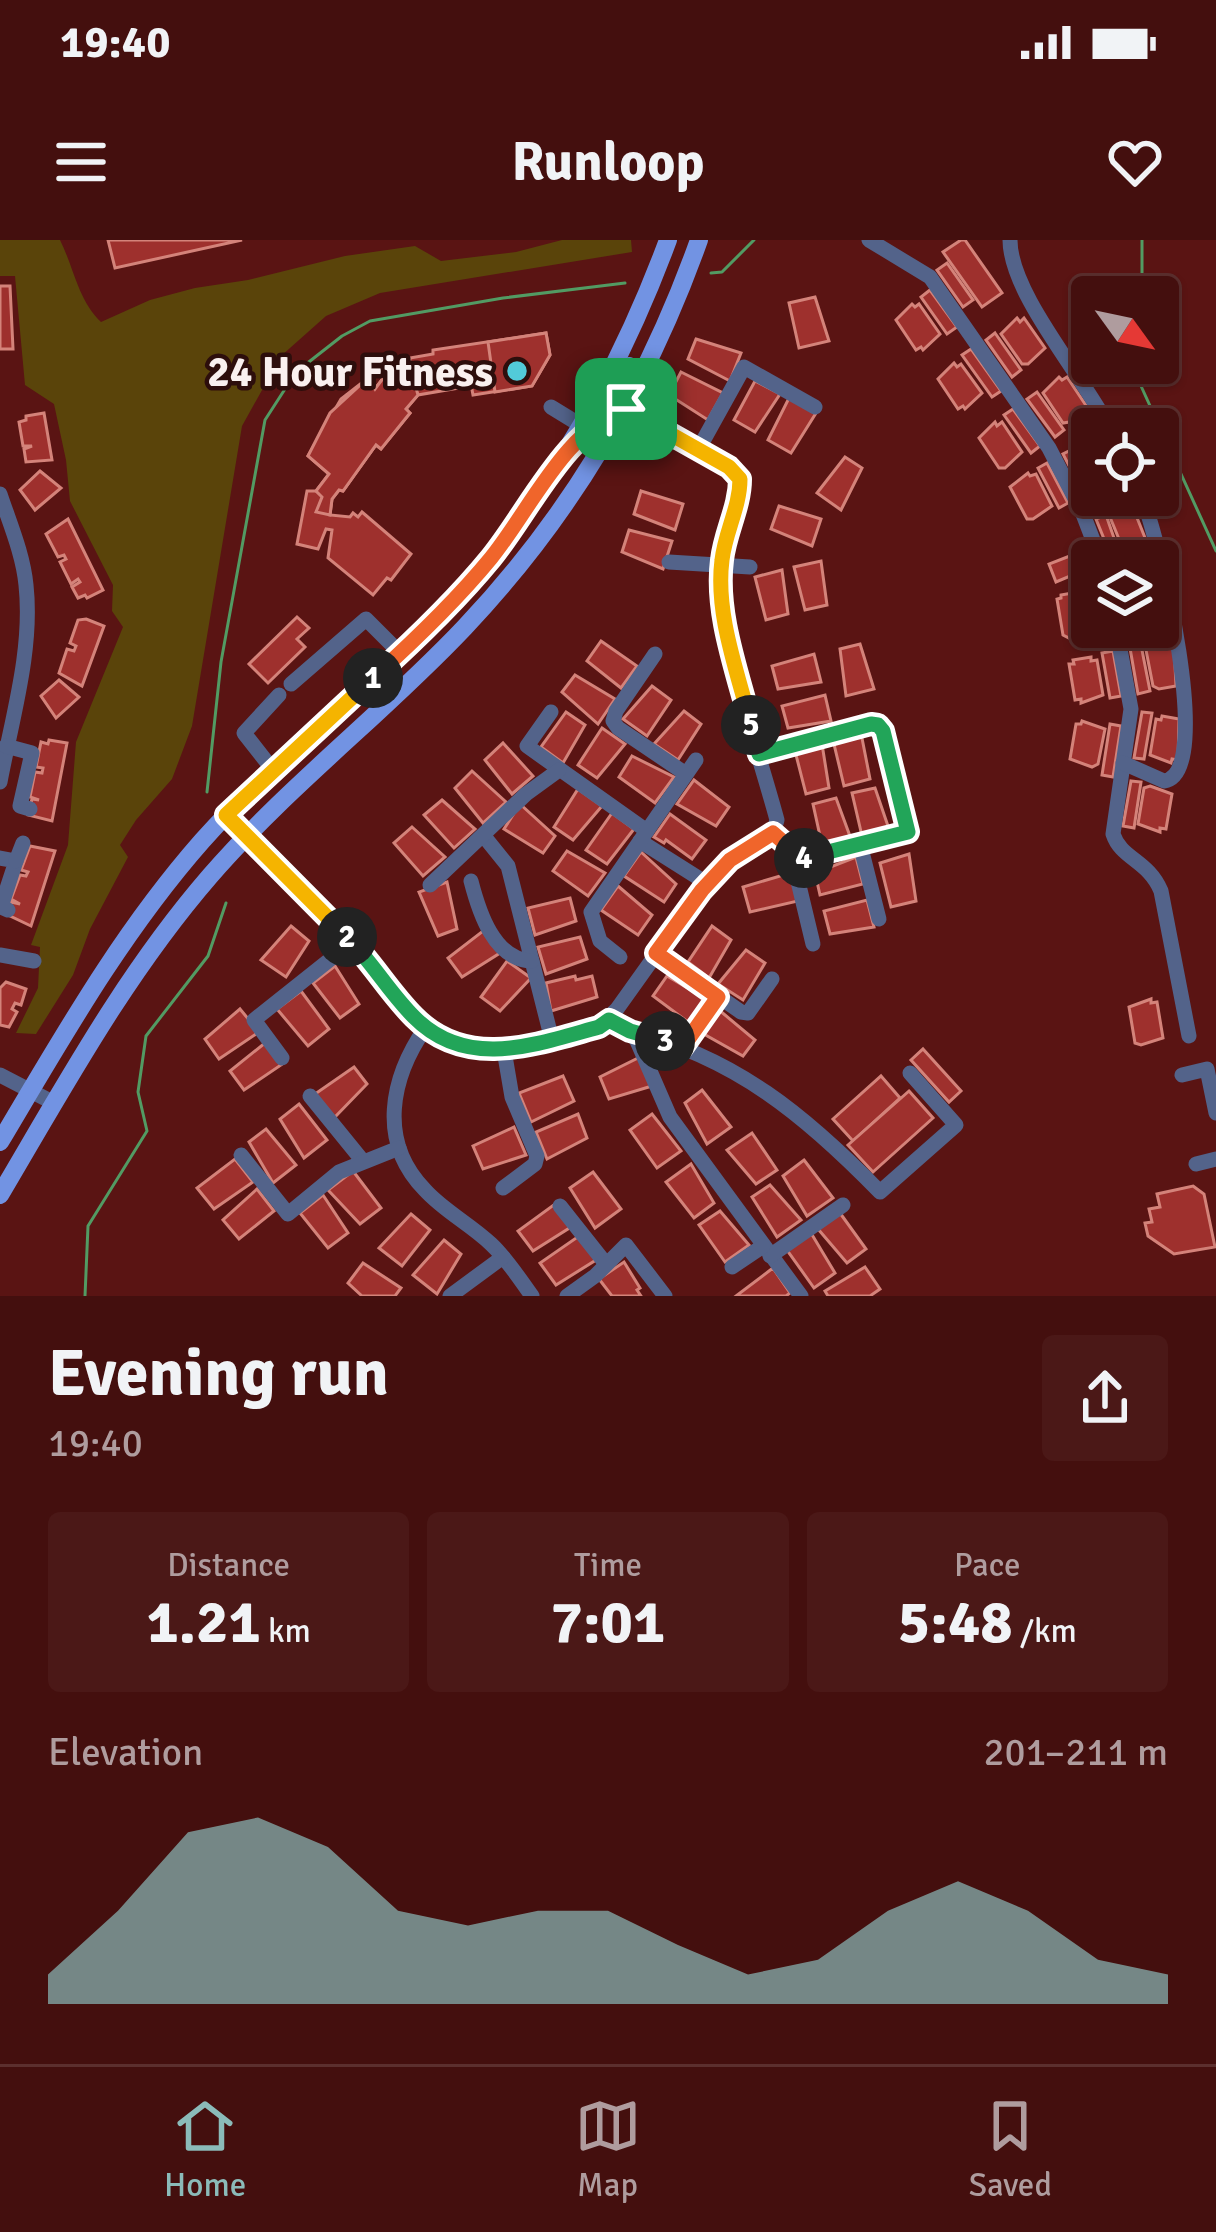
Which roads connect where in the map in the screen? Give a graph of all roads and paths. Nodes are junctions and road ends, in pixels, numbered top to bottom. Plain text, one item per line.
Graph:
1 (668, 240) edge
2 (699, 240) edge
3 (869, 240) edge
4 (1010, 240) edge
5 (650, 294) junction
6 (551, 407) dead end
7 (815, 407) dead end
8 (1099, 408) edge
9 (626, 409) junction
10 (579, 433) junction
11 (698, 450) junction
12 (0, 494) edge
13 (1148, 516) edge
14 (1093, 540) edge
15 (669, 562) dead end
16 (721, 566) junction
17 (750, 567) dead end
18 (1120, 648) edge
19 (400, 653) junction
20 (655, 654) dead end
21 (551, 712) dead end
22 (7, 746) junction
23 (759, 754) junction
24 (1124, 764) junction
25 (273, 770) junction
26 (560, 770) junction
27 (0, 782) edge
28 (29, 809) dead end
29 (226, 815) junction
30 (773, 833) junction
31 (483, 835) junction
32 (247, 836) junction
33 (644, 836) junction
34 (23, 843) dead end
35 (860, 844) junction
36 (8, 859) edge
37 (793, 860) junction
38 (471, 881) dead end
39 (708, 884) junction
40 (430, 885) dead end
41 (8, 910) dead end
42 (879, 919) dead end
43 (352, 942) junction
44 (813, 944) dead end
45 (656, 953) junction
46 (0, 955) edge
47 (620, 957) dead end
48 (532, 961) junction
49 (34, 962) dead end
50 (772, 980) dead end
51 (718, 997) junction
52 (609, 1020) junction
53 (426, 1027) junction
54 (630, 1031) junction
55 (1189, 1036) dead end
56 (552, 1040) junction
57 (682, 1048) junction
58 (503, 1051) junction
59 (282, 1058) dead end
60 (910, 1072) dead end
61 (0, 1075) edge
62 (1182, 1075) dead end
63 (31, 1090) junction
64 (310, 1096) dead end
65 (54, 1103) junction
66 (1216, 1113) edge
67 (0, 1142) edge
68 (399, 1148) junction
69 (241, 1155) dead end
70 (1216, 1159) edge
71 (362, 1160) junction
72 (1196, 1164) dead end
73 (503, 1188) dead end
74 (0, 1195) edge
75 (560, 1205) dead end
76 (843, 1205) dead end
77 (766, 1251) junction
78 (502, 1256) junction
79 (606, 1264) junction
80 (732, 1268) dead end
81 (450, 1296) edge
82 (532, 1296) edge
83 (566, 1296) edge
84 (665, 1296) edge
85 (801, 1296) edge

1 - 5 main road
2 - 9 main road
3 - 14 street
4 - 8 street
5 - 9 main road
5 - 10 main road
6 - 10 street
7 - 11 street
9 - 10 main road
9 - 11 street
9 - 32 main road
10 - 19 main road
11 - 16 street
12 - 22 street
13 - 24 street
15 - 16 street
16 - 17 street
16 - 23 street
18 - 24 street
19 - 25 main road
19 - 25 street
20 - 33 street
21 - 26 street
22 - 27 street
22 - 28 street
23 - 30 street
23 - 35 street
24 - 55 street
25 - 29 main road
26 - 31 street
26 - 33 street
29 - 32 street
29 - 63 main road
30 - 37 street
30 - 39 street
31 - 40 street
31 - 48 street
32 - 43 street
32 - 65 main road
33 - 39 street
33 - 47 street
34 - 36 street
35 - 37 street
35 - 42 street
36 - 41 street
37 - 44 street
38 - 48 street
39 - 45 street
43 - 53 street
43 - 59 street
45 - 51 street
45 - 52 street
46 - 49 street
48 - 56 street
50 - 51 street
51 - 57 street
52 - 54 street
52 - 56 street
53 - 58 street
53 - 68 street
54 - 57 street
54 - 77 street
56 - 58 street
57 - 60 street
58 - 73 street
61 - 63 street
62 - 66 street
63 - 65 street
63 - 67 main road
64 - 71 street
65 - 74 main road
68 - 71 street
68 - 78 street
69 - 71 street
70 - 72 street
75 - 79 street
76 - 77 street
77 - 80 street
77 - 85 street
78 - 81 street
78 - 82 street
79 - 83 street
79 - 84 street

